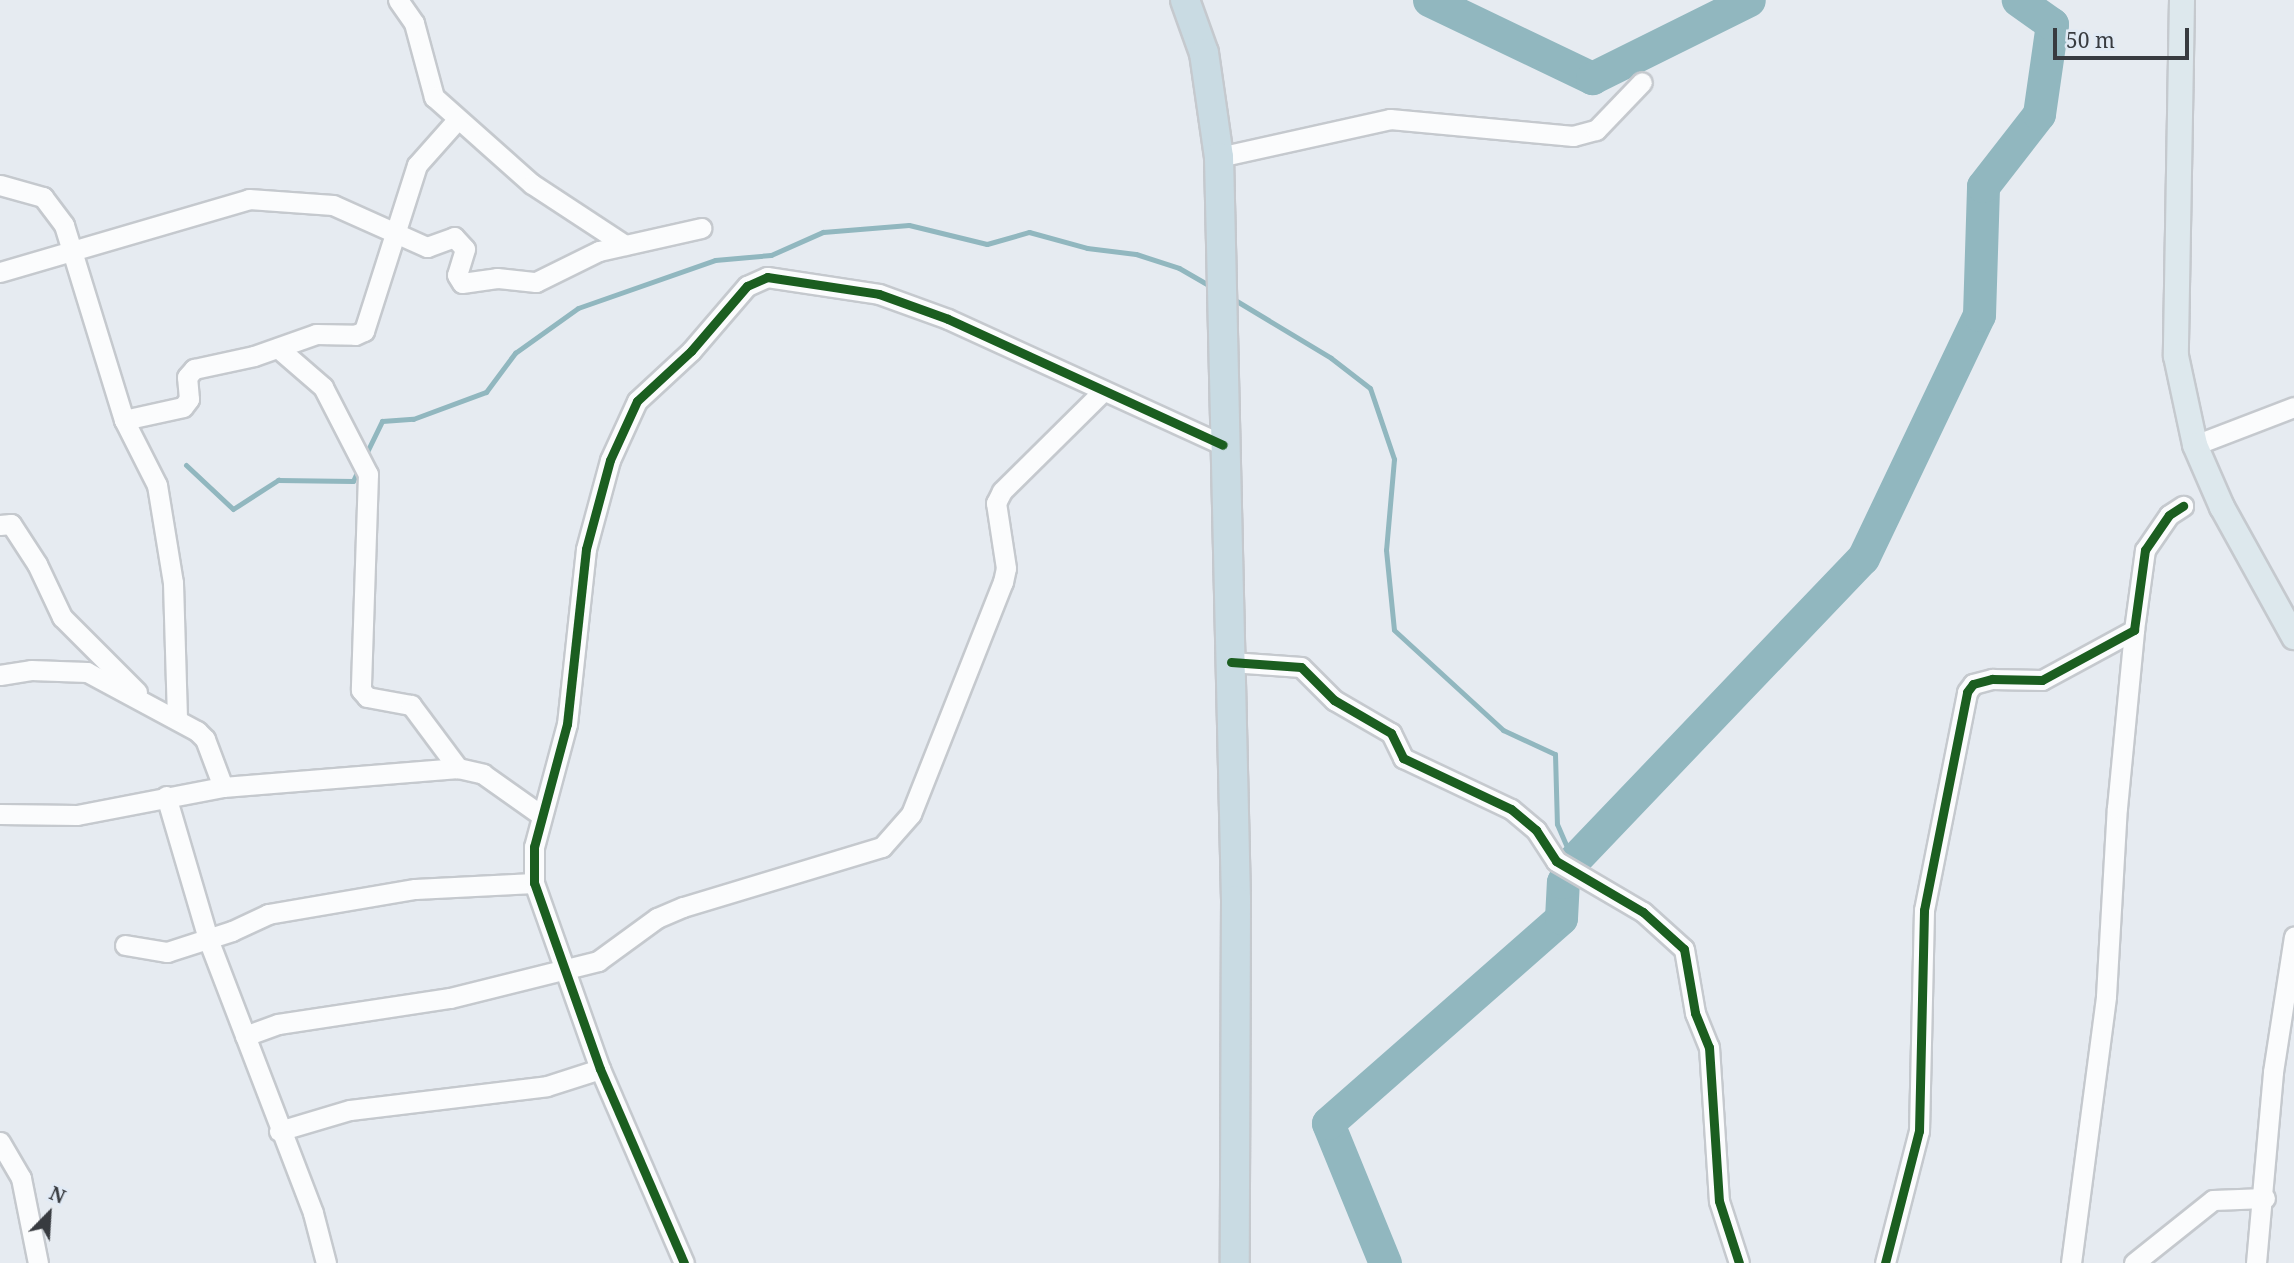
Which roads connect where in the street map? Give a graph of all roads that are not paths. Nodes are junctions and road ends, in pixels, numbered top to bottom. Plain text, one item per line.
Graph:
1 (398, 0) edge
2 (1185, 0) edge
3 (2182, 0) edge
4 (1642, 82) dead end
5 (457, 120) junction
6 (1219, 157) junction
7 (0, 185) edge
8 (701, 228) dead end
9 (393, 232) junction
10 (625, 245) junction
11 (72, 250) junction
12 (0, 272) edge
13 (278, 348) junction
14 (1103, 391) junction
15 (2294, 407) edge
16 (124, 420) junction
17 (1223, 445) junction
18 (2195, 445) junction
19 (2183, 506) dead end
20 (0, 525) edge
21 (2134, 630) junction
22 (2294, 637) edge
23 (1231, 662) junction
24 (0, 675) edge
25 (150, 705) junction
26 (177, 717) junction
27 (458, 768) junction
28 (223, 787) junction
29 (166, 796) junction
30 (0, 814) edge
31 (541, 815) junction
32 (534, 883) junction
33 (2294, 937) edge
34 (208, 939) junction
35 (125, 945) dead end
36 (564, 970) junction
37 (245, 1036) junction
38 (600, 1069) junction
39 (279, 1131) junction
40 (0, 1142) edge
41 (2264, 1198) junction
42 (38, 1263) edge
43 (326, 1263) edge
44 (684, 1263) edge
45 (1235, 1263) edge
46 (1739, 1263) edge
47 (1867, 1263) edge
48 (1883, 1263) edge
49 (2071, 1263) edge
50 (2134, 1263) edge
51 (2256, 1263) edge

1 - 5 street
2 - 6 highway
3 - 18 main road
4 - 6 street
5 - 9 street
5 - 10 street
6 - 17 highway
7 - 11 street
8 - 10 street
9 - 10 street
9 - 11 street
9 - 13 street
11 - 12 street
11 - 16 street
13 - 16 street
13 - 27 street
14 - 17 street
14 - 31 street
14 - 36 street
15 - 18 street
16 - 26 street
17 - 23 highway
18 - 22 main road
19 - 21 street
20 - 25 street
21 - 48 street
21 - 49 street
23 - 45 highway
23 - 46 street
24 - 25 street
25 - 26 street
26 - 28 street
27 - 28 street
27 - 31 street
28 - 29 street
29 - 30 street
29 - 34 street
31 - 32 street
32 - 34 street
32 - 36 street
33 - 41 street
34 - 35 street
34 - 37 street
36 - 37 street
36 - 38 street
37 - 39 street
38 - 39 street
38 - 44 street
39 - 43 street
40 - 42 street
41 - 50 street
41 - 51 street
47 - 48 street

